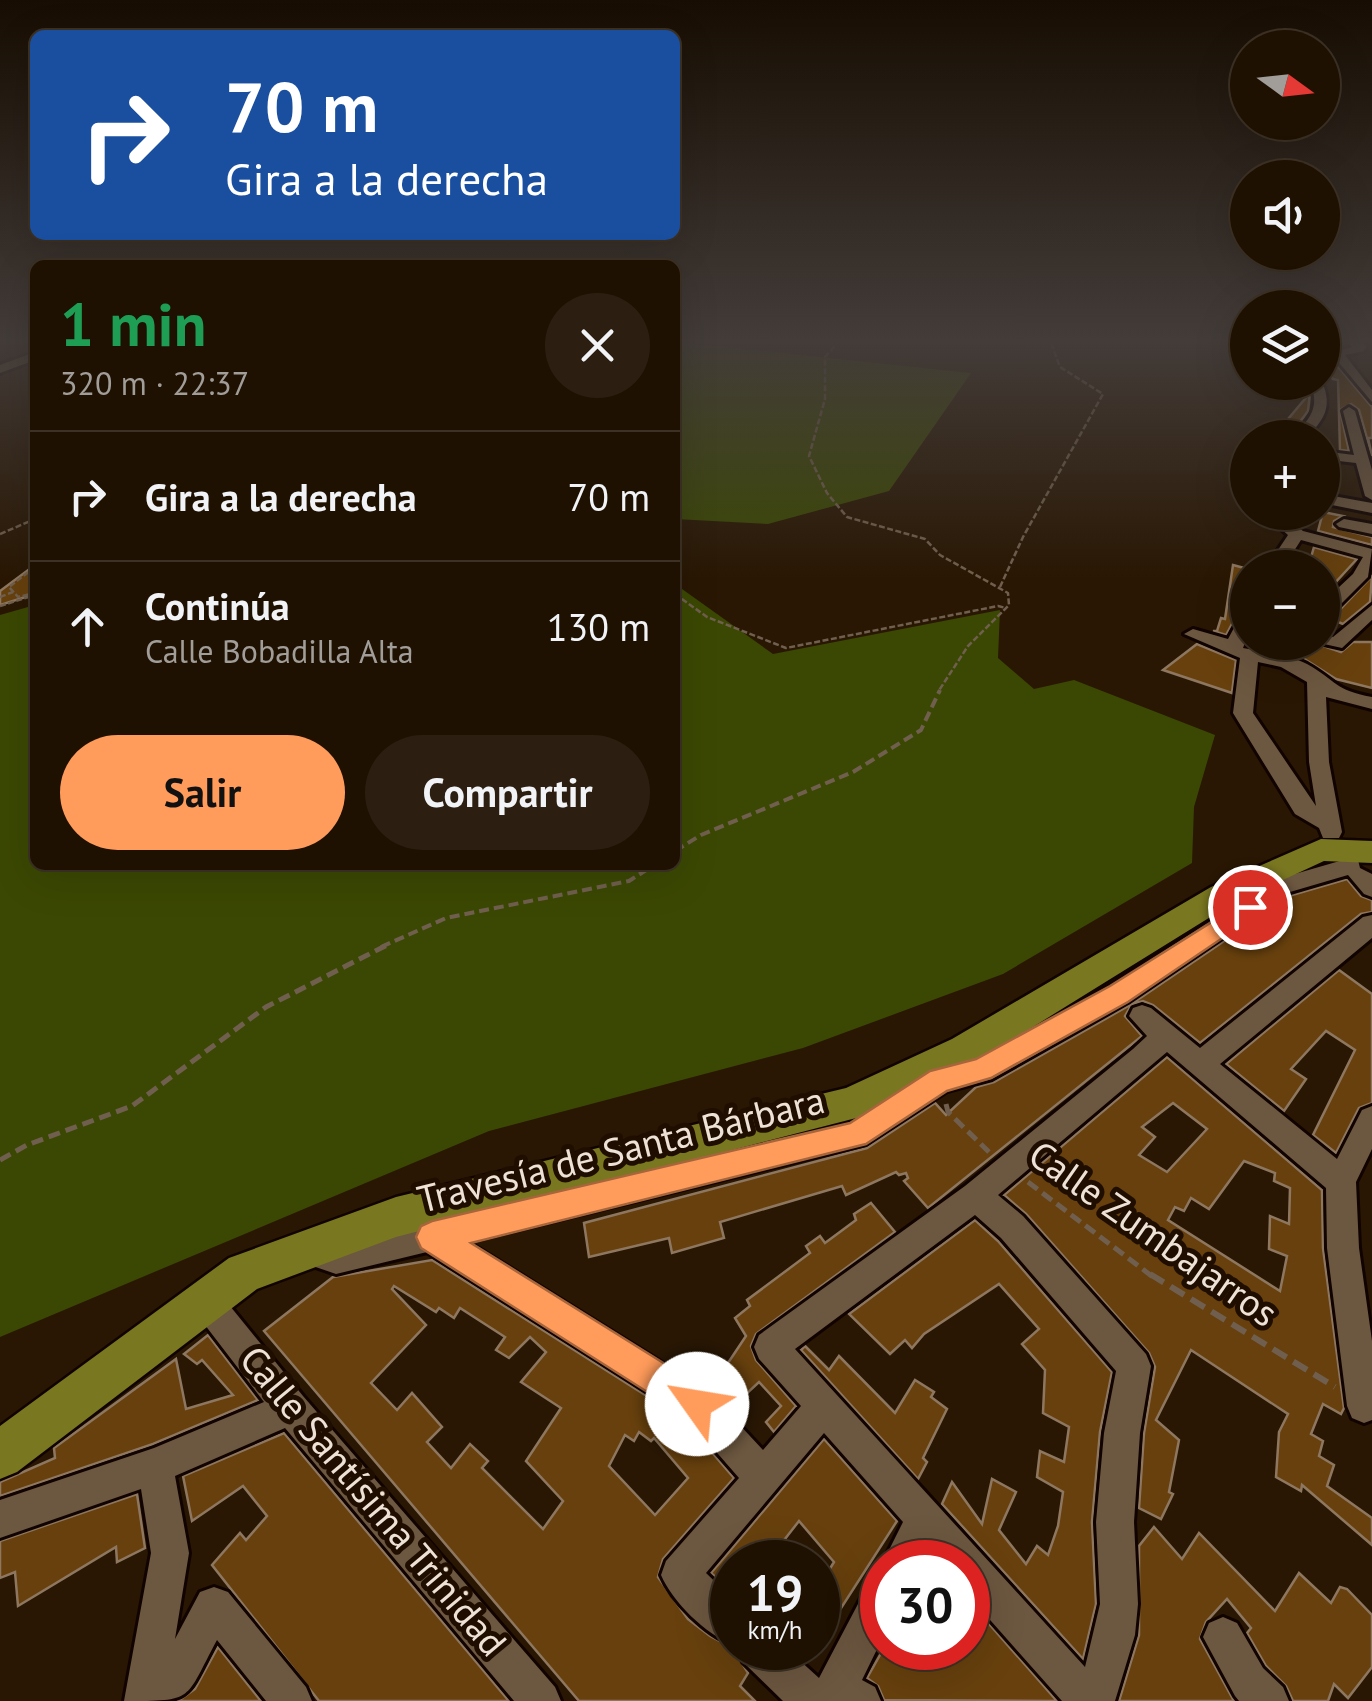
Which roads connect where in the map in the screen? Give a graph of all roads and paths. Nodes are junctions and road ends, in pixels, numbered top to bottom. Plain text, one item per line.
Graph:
1 (818, 419) edge
2 (1092, 419) edge
3 (1351, 419) edge
4 (1340, 457) edge
5 (1363, 460) junction
6 (1372, 496) edge
7 (1340, 502) edge
8 (1372, 508) edge
9 (30, 521) edge
10 (1344, 524) dead end
11 (1372, 529) edge
12 (1292, 530) edge
13 (0, 534) edge
14 (1297, 534) junction
15 (1286, 550) edge
16 (1372, 554) edge
17 (30, 571) edge
18 (1000, 588) junction
19 (13, 592) junction
20 (30, 595) edge
21 (30, 596) edge
22 (1340, 596) edge
23 (0, 598) edge
24 (680, 598) edge
25 (0, 606) edge
26 (1006, 608) junction
27 (1372, 610) edge
28 (1192, 634) dead end
29 (1340, 642) edge
30 (1230, 647) edge
31 (1241, 660) edge
32 (1278, 660) edge
33 (1316, 680) junction
34 (1372, 702) edge
35 (680, 849) edge
36 (1353, 859) edge
37 (646, 870) edge
38 (1372, 924) edge
39 (1142, 1016) dead end
40 (1166, 1037) junction
41 (1200, 1064) junction
42 (940, 1080) junction
43 (1371, 1125) edge
44 (0, 1160) edge
45 (1006, 1168) junction
46 (1341, 1181) junction
47 (976, 1196) junction
48 (432, 1237) junction
49 (307, 1250) junction
50 (206, 1300) junction
51 (824, 1406) junction
52 (1364, 1406) joint
53 (291, 1408) junction
54 (0, 1455) edge
55 (155, 1466) junction
56 (762, 1476) junction
57 (0, 1519) edge
58 (924, 1520) junction
59 (914, 1540) edge
60 (942, 1540) edge
61 (990, 1592) edge
62 (710, 1603) edge
63 (1224, 1638) dead end
64 (860, 1641) edge
65 (780, 1670) edge
66 (146, 1698) edge
67 (292, 1701) edge
68 (542, 1701) edge
69 (813, 1701) edge
70 (829, 1701) edge
71 (845, 1701) edge
72 (861, 1701) edge
73 (1092, 1701) edge
74 (1269, 1701) edge

1 - 18 path
2 - 18 path
3 - 5 street
4 - 5 street
5 - 6 street
7 - 8 street
9 - 13 path
10 - 11 street
12 - 14 street
14 - 15 street
14 - 16 street
16 - 22 street
17 - 19 path
18 - 26 path
19 - 20 path
19 - 23 path
21 - 25 path
24 - 26 path
26 - 35 path
27 - 29 street
28 - 30 street
31 - 36 street
32 - 33 street
33 - 34 street
33 - 36 street
36 - 42 street, Travesía de Santa Bárbara
36 - 49 main road
37 - 44 path
38 - 41 street
39 - 40 street
40 - 41 street
40 - 45 street
41 - 46 street
42 - 45 path, Calle Zumbajarros
42 - 48 street, Travesía de Santa Bárbara
43 - 46 street
45 - 47 street
45 - 52 path, Calle Zumbajarros
46 - 52 street
47 - 51 street
47 - 73 street
48 - 49 street, Travesía de Santa Bárbara
48 - 56 street
49 - 50 main road
50 - 53 street, Calle Santísima Trinidad
50 - 54 main road
51 - 56 street
51 - 58 street
53 - 55 street
53 - 68 street, Calle Santísima Trinidad
55 - 57 street
55 - 66 street
56 - 62 street
58 - 59 street
58 - 60 street
61 - 73 street
63 - 74 street
64 - 70 street
65 - 69 street
66 - 67 street
71 - 72 street

